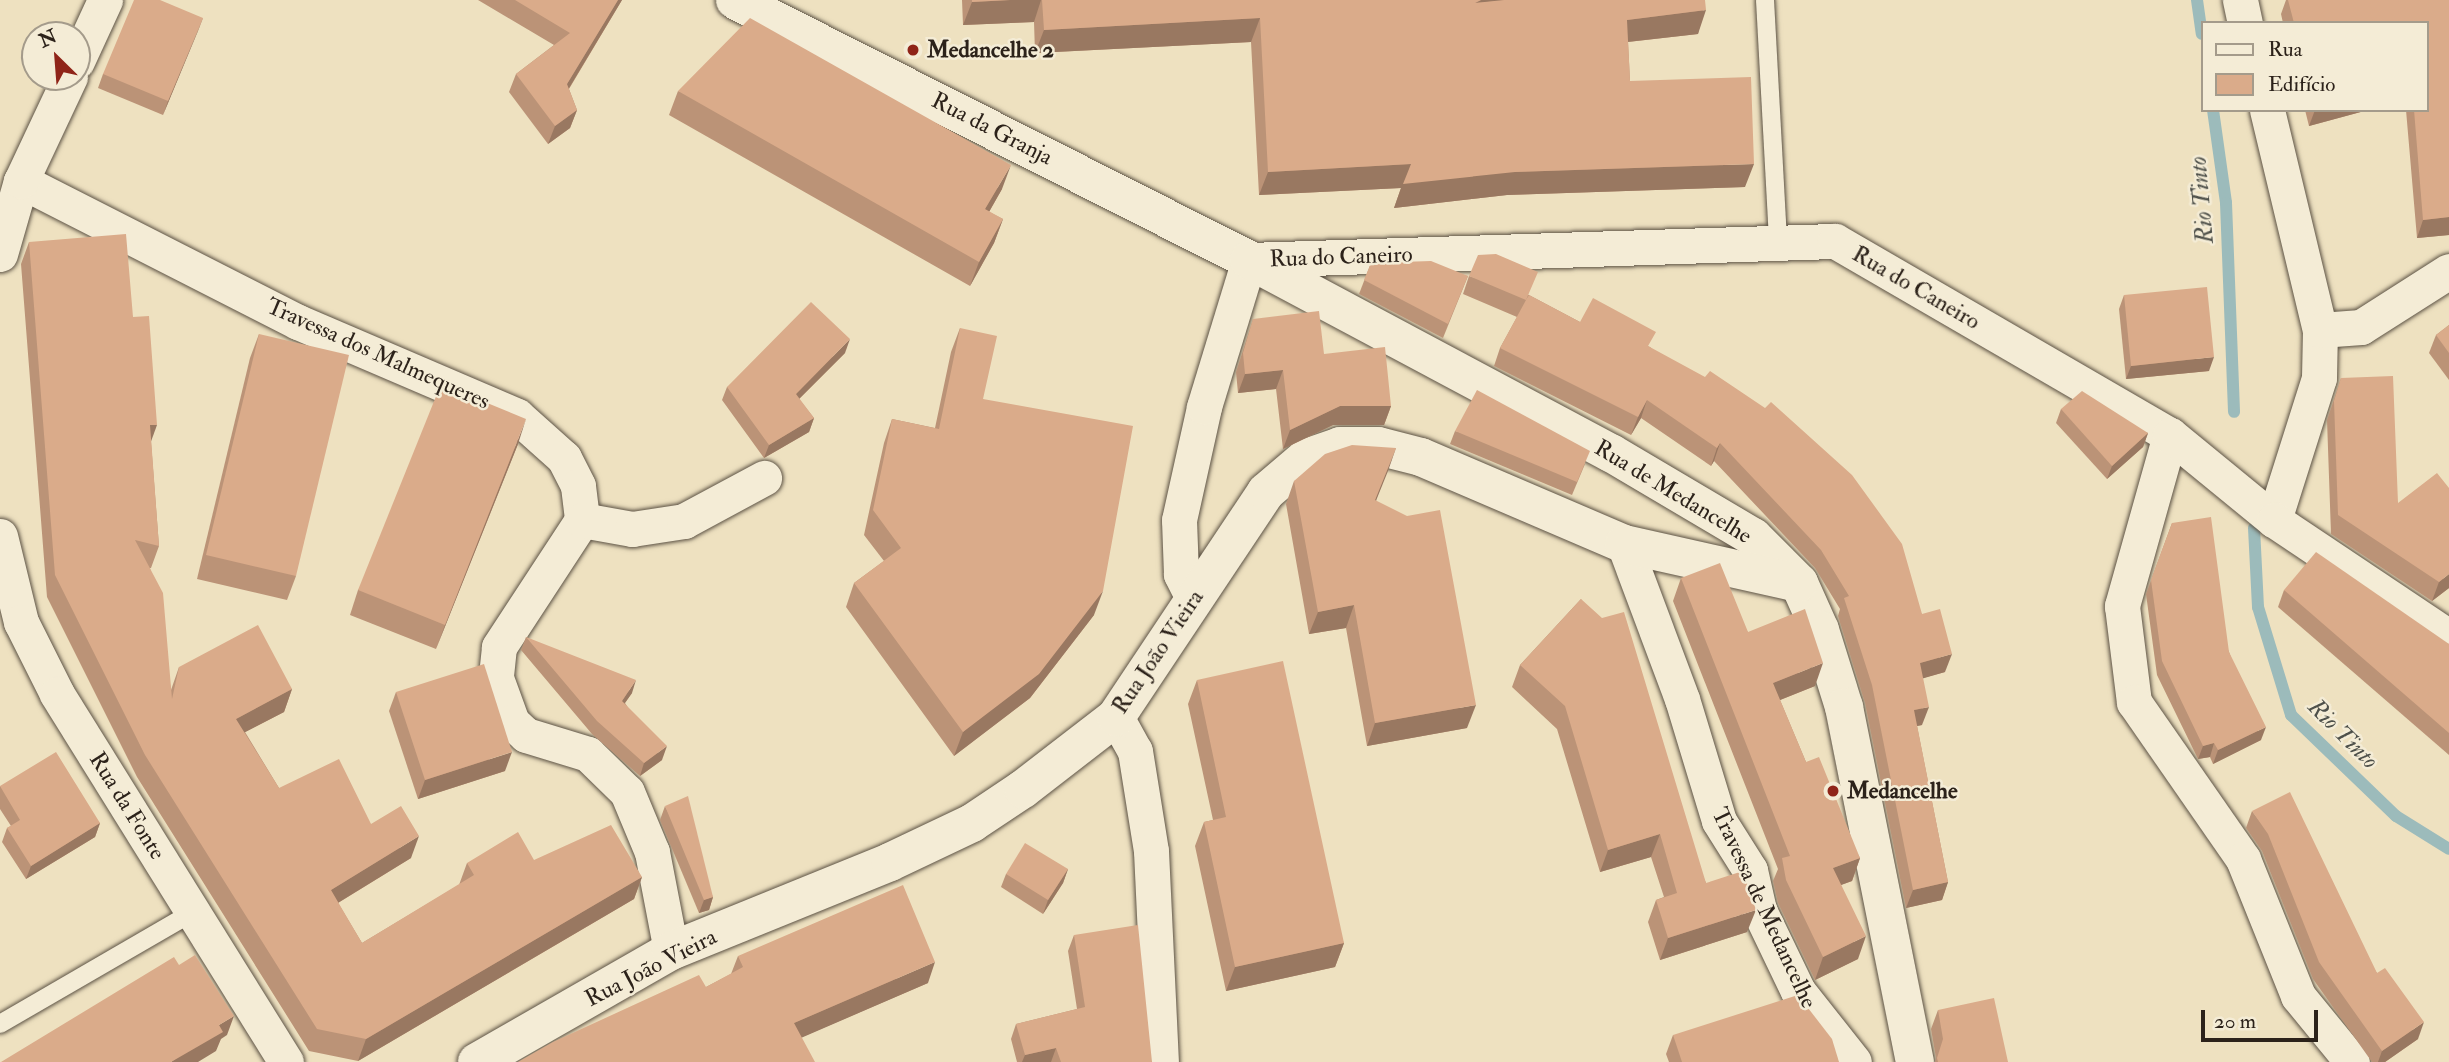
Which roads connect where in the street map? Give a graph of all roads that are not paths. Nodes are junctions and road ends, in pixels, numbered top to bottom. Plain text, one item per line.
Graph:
1 (105, 0) edge
2 (735, 0) edge
3 (1765, 0) edge
4 (2240, 0) edge
5 (2245, 21) edge
6 (91, 30) edge
7 (63, 91) edge
8 (2267, 112) edge
9 (22, 181) junction
10 (1778, 242) junction
11 (0, 254) edge
12 (1249, 260) junction
13 (2449, 271) edge
14 (2320, 330) junction
15 (2170, 435) junction
16 (764, 478) dead end
17 (582, 520) junction
18 (2274, 520) junction
19 (0, 536) edge
20 (1624, 544) junction
21 (1800, 583) junction
22 (1194, 600) junction
23 (2449, 637) edge
24 (1116, 717) junction
25 (192, 912) junction
26 (671, 951) junction
27 (0, 1024) edge
28 (286, 1062) edge
29 (477, 1062) edge
30 (1161, 1062) edge
31 (1854, 1062) edge
32 (1915, 1062) edge
33 (2352, 1062) edge

1 - 6 street
2 - 12 street, Rua da Granja
3 - 10 lane
4 - 5 street
7 - 9 street
8 - 14 street
9 - 11 street
9 - 17 street, Travessa dos Malmequeres
10 - 12 street, Rua do Caneiro
10 - 15 street, Rua do Caneiro
12 - 21 street, Rua de Medancelhe
12 - 22 street
13 - 14 street
14 - 18 street
15 - 18 street, Rua do Caneiro
15 - 33 street
16 - 17 street
17 - 26 street
18 - 23 street, Rua do Caneiro
19 - 25 street, Rua da Fonte
20 - 21 street, Rua João Vieira
20 - 22 street, Rua João Vieira
20 - 31 street, Travessa de Medancelhe
21 - 32 street
22 - 24 street, Rua João Vieira
24 - 26 street, Rua João Vieira
24 - 30 street
25 - 27 lane
25 - 28 street, Rua da Fonte
26 - 29 street, Rua João Vieira

